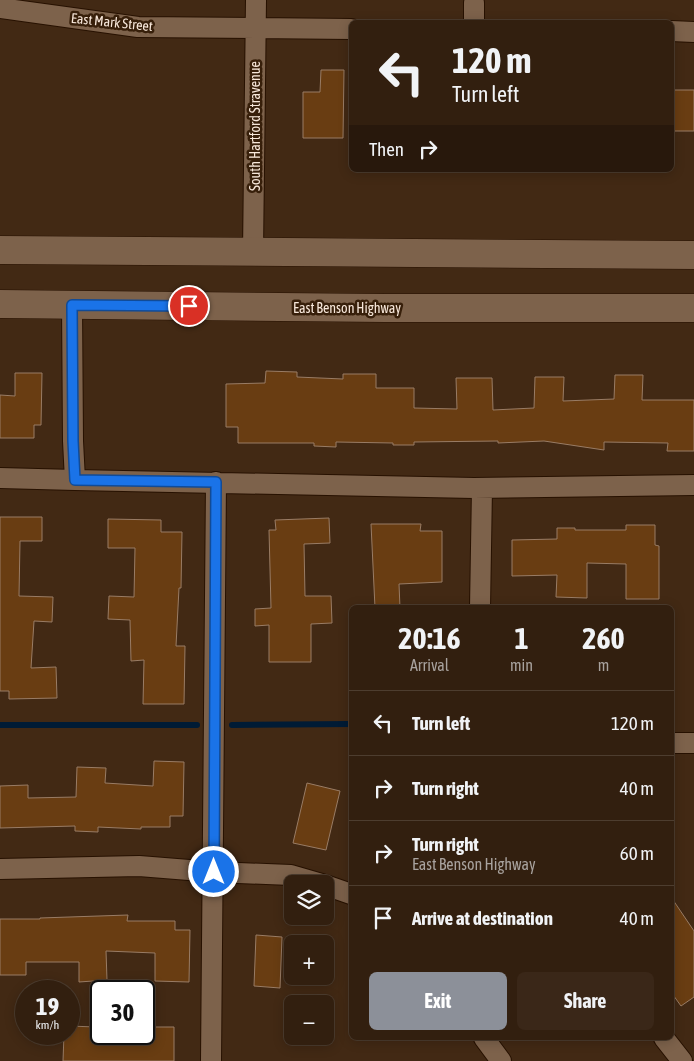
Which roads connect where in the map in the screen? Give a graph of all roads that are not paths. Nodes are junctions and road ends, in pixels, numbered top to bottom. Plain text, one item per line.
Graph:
1 (256, 0) edge
2 (0, 8) edge
3 (256, 28) junction
4 (349, 29) edge
5 (674, 32) edge
6 (694, 32) edge
7 (0, 250) edge
8 (253, 252) junction
9 (694, 254) edge
10 (0, 304) edge
11 (72, 305) junction
12 (694, 308) edge
13 (0, 478) edge
14 (75, 480) junction
15 (216, 482) junction
16 (694, 486) edge
17 (482, 488) junction
18 (480, 605) edge
19 (674, 743) edge
20 (694, 743) edge
21 (0, 869) edge
22 (214, 872) junction
23 (291, 875) edge
24 (334, 888) edge
25 (349, 893) edge
26 (485, 1040) edge
27 (666, 1040) edge
28 (211, 1061) edge
29 (500, 1061) edge
30 (682, 1061) edge

1 - 3 street, South Hartford Stravenue
2 - 3 street, East Mark Street
3 - 4 street, East Mark Street
3 - 8 street, South Hartford Stravenue
5 - 6 street
7 - 8 main road
8 - 9 main road
10 - 11 main road, East Benson Highway
11 - 12 main road, East Benson Highway
11 - 14 street
13 - 14 street
14 - 15 street
15 - 17 street
15 - 22 street
16 - 17 street
17 - 18 street
19 - 20 street
21 - 22 street
22 - 23 street
22 - 28 street
24 - 25 street
26 - 29 street
27 - 30 street

